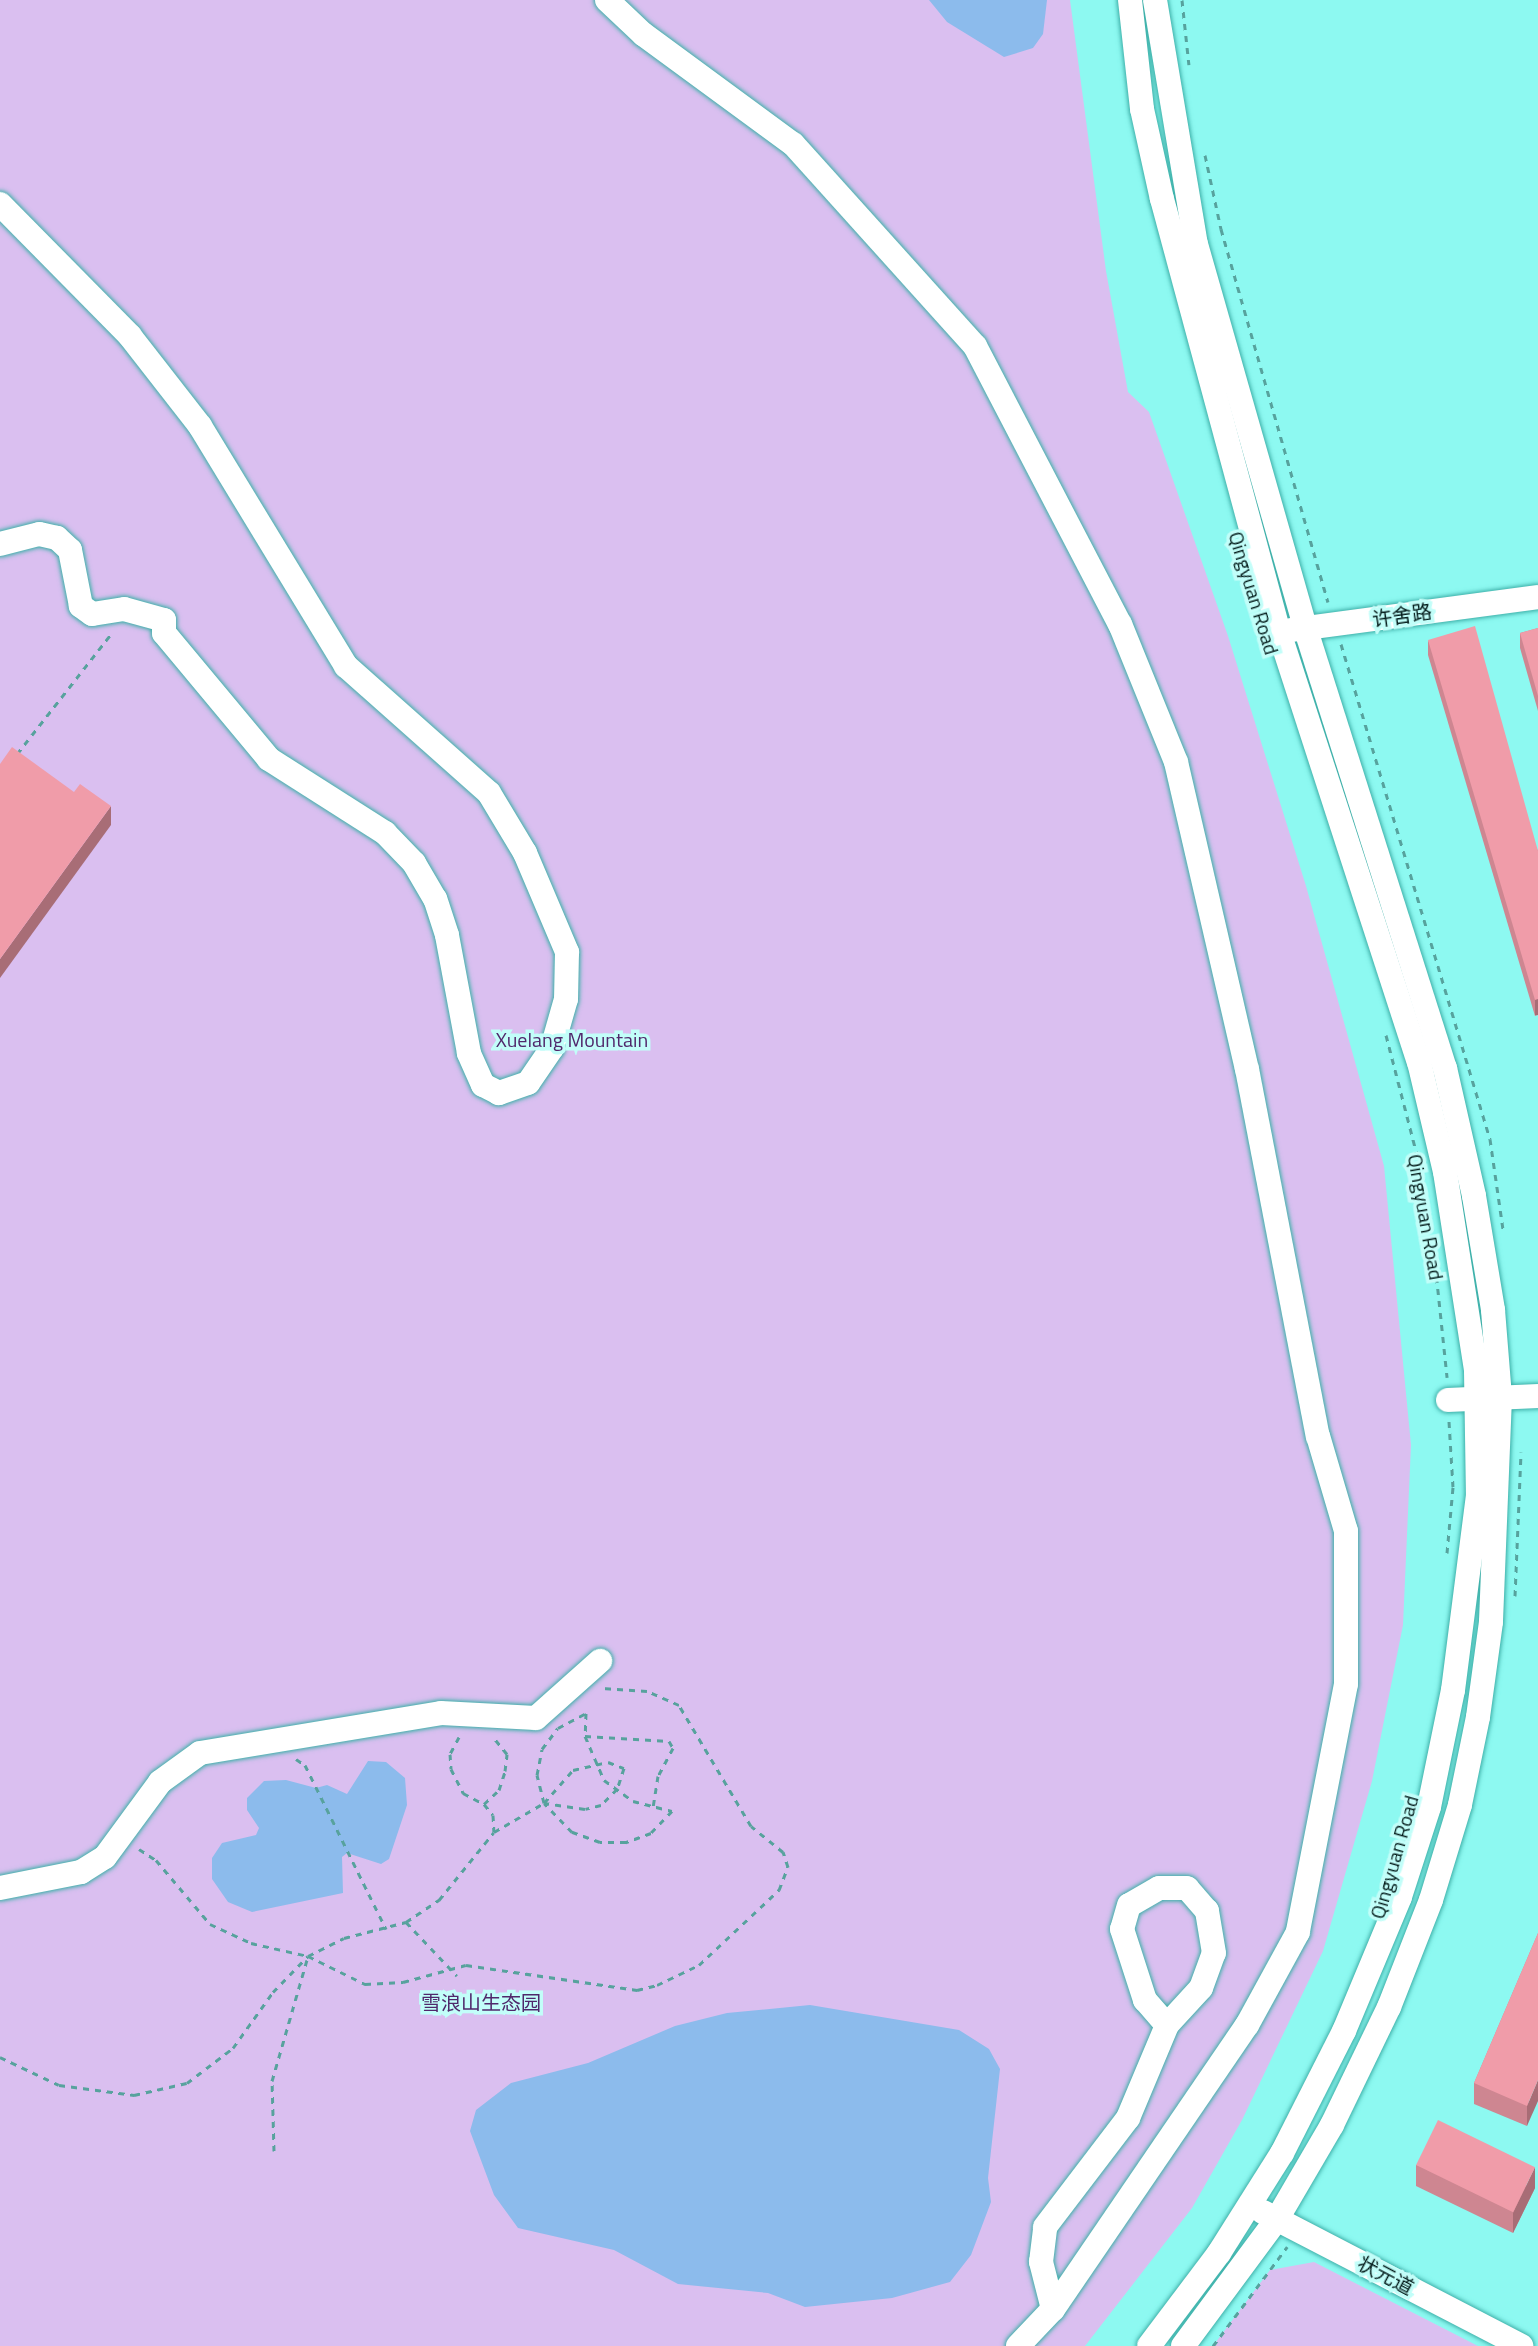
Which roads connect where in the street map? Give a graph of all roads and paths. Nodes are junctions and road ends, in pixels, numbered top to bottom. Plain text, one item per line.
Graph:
1 (607, 0) edge
2 (1130, 0) edge
3 (1155, 0) edge
4 (1182, 0) edge
5 (1191, 75) dead end
6 (1204, 152) dead end
7 (0, 204) edge
8 (0, 544) edge
9 (1538, 597) edge
10 (1334, 624) junction
11 (1305, 627) junction
12 (116, 630) dead end
13 (1274, 635) junction
14 (11, 757) edge
15 (1385, 1032) dead end
16 (1418, 1160) dead end
17 (1505, 1241) dead end
18 (1433, 1246) dead end
19 (1538, 1396) edge
20 (1488, 1398) junction
21 (1448, 1400) junction
22 (1521, 1451) dead end
23 (1446, 1563) dead end
24 (1515, 1599) dead end
25 (600, 1661) dead end
26 (574, 1687) junction
27 (477, 1717) junction
28 (585, 1736) junction
29 (593, 1763) junction
30 (309, 1781) dead end
31 (617, 1789) junction
32 (544, 1803) junction
33 (484, 1804) junction
34 (653, 1808) junction
35 (494, 1832) junction
36 (116, 1841) junction
37 (0, 1888) edge
38 (406, 1922) junction
39 (386, 1929) junction
40 (308, 1956) junction
41 (449, 1967) junction
42 (457, 1976) dead end
43 (1167, 2025) junction
44 (0, 2057) edge
45 (274, 2151) dead end
46 (1250, 2205) junction
47 (1277, 2219) junction
48 (1299, 2229) junction
49 (1053, 2309) junction
50 (1018, 2346) edge
51 (1149, 2346) edge
52 (1183, 2346) edge
53 (1213, 2346) edge
54 (1521, 2346) edge

1 - 49 street
2 - 13 street, Qingyuan Road
3 - 11 street, Qingyuan Road
4 - 5 path
6 - 10 path
7 - 8 street
9 - 10 street, 许舍路
10 - 11 street, 许舍路
10 - 17 path
11 - 13 street, 许舍路
11 - 20 street, Qingyuan Road
12 - 14 path
13 - 20 street, Qingyuan Road
15 - 16 path, Qingyuan Road
18 - 21 path, Qingyuan Road
19 - 20 street
20 - 21 street
20 - 46 street, Qingyuan Road
20 - 47 street, Qingyuan Road
21 - 23 path, Qingyuan Road
22 - 24 path
25 - 26 street
26 - 27 street
26 - 41 path
27 - 33 path
27 - 33 path
27 - 36 street
28 - 29 path
28 - 32 path
28 - 34 path
29 - 31 path
29 - 31 path
29 - 32 path
30 - 39 path
31 - 32 path
31 - 34 path
32 - 34 path
32 - 35 path
33 - 35 path
35 - 38 path
36 - 37 street
36 - 40 path
38 - 39 path
38 - 41 path
39 - 40 path
40 - 41 path
40 - 44 path
40 - 45 path
41 - 42 path
43 - 43 street
43 - 49 street
46 - 47 street, 状元道
46 - 51 street, Qingyuan Road
47 - 48 street, 状元道
47 - 52 street, Qingyuan Road
48 - 53 path
48 - 54 street, 状元道
49 - 50 street

